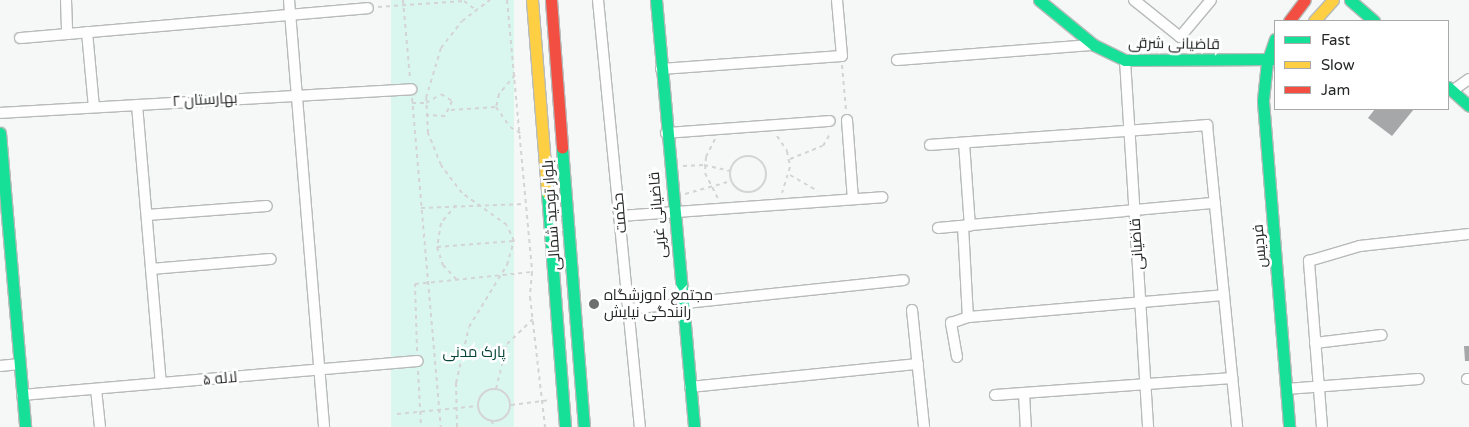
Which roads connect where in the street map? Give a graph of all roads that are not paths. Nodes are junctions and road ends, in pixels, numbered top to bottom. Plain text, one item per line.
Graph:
1 (66, 0) edge
2 (289, 0) edge
3 (532, 0) edge
4 (551, 0) edge
5 (598, 0) edge
6 (656, 0) edge
7 (838, 0) edge
8 (1039, 0) edge
9 (1134, 0) edge
10 (1211, 0) edge
11 (1305, 0) edge
12 (1333, 0) edge
13 (1350, 0) edge
14 (368, 8) road end
15 (290, 15) junction
16 (1290, 20) edge
17 (1315, 20) edge
18 (1373, 20) edge
19 (87, 32) junction
20 (67, 34) junction
21 (20, 38) dead end
22 (1274, 44) edge
23 (1094, 45) junction
24 (897, 60) dead end
25 (1125, 60) junction
26 (1271, 60) edge
27 (662, 69) junction
28 (1469, 79) edge
29 (411, 89) road end
30 (1450, 89) edge
31 (297, 95) junction
32 (137, 105) junction
33 (1469, 106) edge
34 (94, 107) junction
35 (0, 112) edge
36 (847, 120) road end
37 (830, 121) road end
38 (1130, 132) junction
39 (0, 133) edge
40 (666, 133) junction
41 (964, 143) junction
42 (930, 145) dead end
43 (2, 192) edge
44 (882, 197) dead end
45 (853, 199) junction
46 (1215, 203) junction
47 (268, 206) dead end
48 (1135, 211) junction
49 (672, 212) junction
50 (147, 215) junction
51 (620, 216) junction
52 (967, 226) junction
53 (938, 228) dead end
54 (1469, 234) edge
55 (271, 259) dead end
56 (151, 269) junction
57 (903, 280) dead end
58 (1224, 295) junction
59 (1140, 302) junction
60 (682, 304) junction
61 (629, 309) junction
62 (912, 310) dead end
63 (968, 317) junction
64 (1382, 335) dead end
65 (1315, 343) junction
66 (957, 357) dead end
67 (418, 361) dead end
68 (20, 364) junction
69 (918, 364) junction
70 (0, 366) edge
71 (319, 370) junction
72 (1232, 378) junction
73 (1419, 379) dead end
74 (161, 383) junction
75 (1146, 386) junction
76 (690, 387) junction
77 (1320, 387) junction
78 (96, 389) junction
79 (1286, 390) junction
80 (1024, 393) junction
81 (22, 395) junction
82 (995, 395) dead end
83 (25, 427) edge
84 (100, 427) edge
85 (324, 427) edge
86 (565, 427) edge
87 (584, 427) edge
88 (640, 427) edge
89 (694, 427) edge
90 (924, 427) edge
91 (1026, 427) edge
92 (1148, 427) edge
93 (1237, 427) edge
94 (1289, 427) edge
95 (1322, 427) edge

1 - 20 street
2 - 15 street
3 - 86 street, بلوار توحید شمالی
4 - 87 street, بلوار توحید شمالی
5 - 51 street, حکمت
6 - 27 street, قاضیانی غربی
7 - 27 street
8 - 23 street, قاضیانی شرقی
9 - 10 street
11 - 16 street
12 - 17 street
13 - 18 street
14 - 15 street
15 - 19 street
15 - 31 street
19 - 20 street
19 - 34 street
20 - 21 street
22 - 26 street, فردیس
23 - 24 street
23 - 25 street, قاضیانی شرقی
25 - 26 street, قاضیانی شرقی
25 - 38 street, قاضیانی
26 - 79 street, فردیس
27 - 40 street, قاضیانی غربی
28 - 30 street
29 - 31 street, بهارستان ۲
30 - 33 street
31 - 32 street, بهارستان ۲
31 - 71 street
32 - 34 street, بهارستان ۲
32 - 50 street
34 - 35 street, بهارستان ۲
36 - 45 street
37 - 40 street
38 - 41 street
38 - 46 street
38 - 48 street, قاضیانی
39 - 43 street
40 - 49 street, قاضیانی غربی
41 - 42 street
41 - 52 street
43 - 68 street
44 - 45 street
45 - 49 street
46 - 48 street
46 - 58 street
47 - 50 street
48 - 52 street
48 - 59 street, قاضیانی
49 - 51 street
49 - 60 street, قاضیانی غربی
50 - 56 street
51 - 61 street, حکمت
52 - 53 street
52 - 63 street
54 - 65 street
55 - 56 street
56 - 74 street
57 - 60 street
58 - 59 street
58 - 72 street
59 - 63 street
59 - 75 street, قاضیانی
60 - 61 street
60 - 76 street, قاضیانی غربی
61 - 88 street, حکمت
62 - 69 street
63 - 66 street
64 - 65 street
65 - 77 street
67 - 71 street, لاله ۵
68 - 70 street
68 - 81 street
69 - 76 street
69 - 90 street
71 - 74 street, لاله ۵
71 - 85 street
72 - 75 street
72 - 93 street
73 - 77 street
74 - 78 street, لاله ۵
75 - 80 street
75 - 92 street, قاضیانی
76 - 89 street, قاضیانی غربی
77 - 79 street
77 - 95 street
78 - 81 street, لاله ۵
78 - 84 street
79 - 94 street, فردیس
80 - 82 street
80 - 91 street
81 - 83 street

